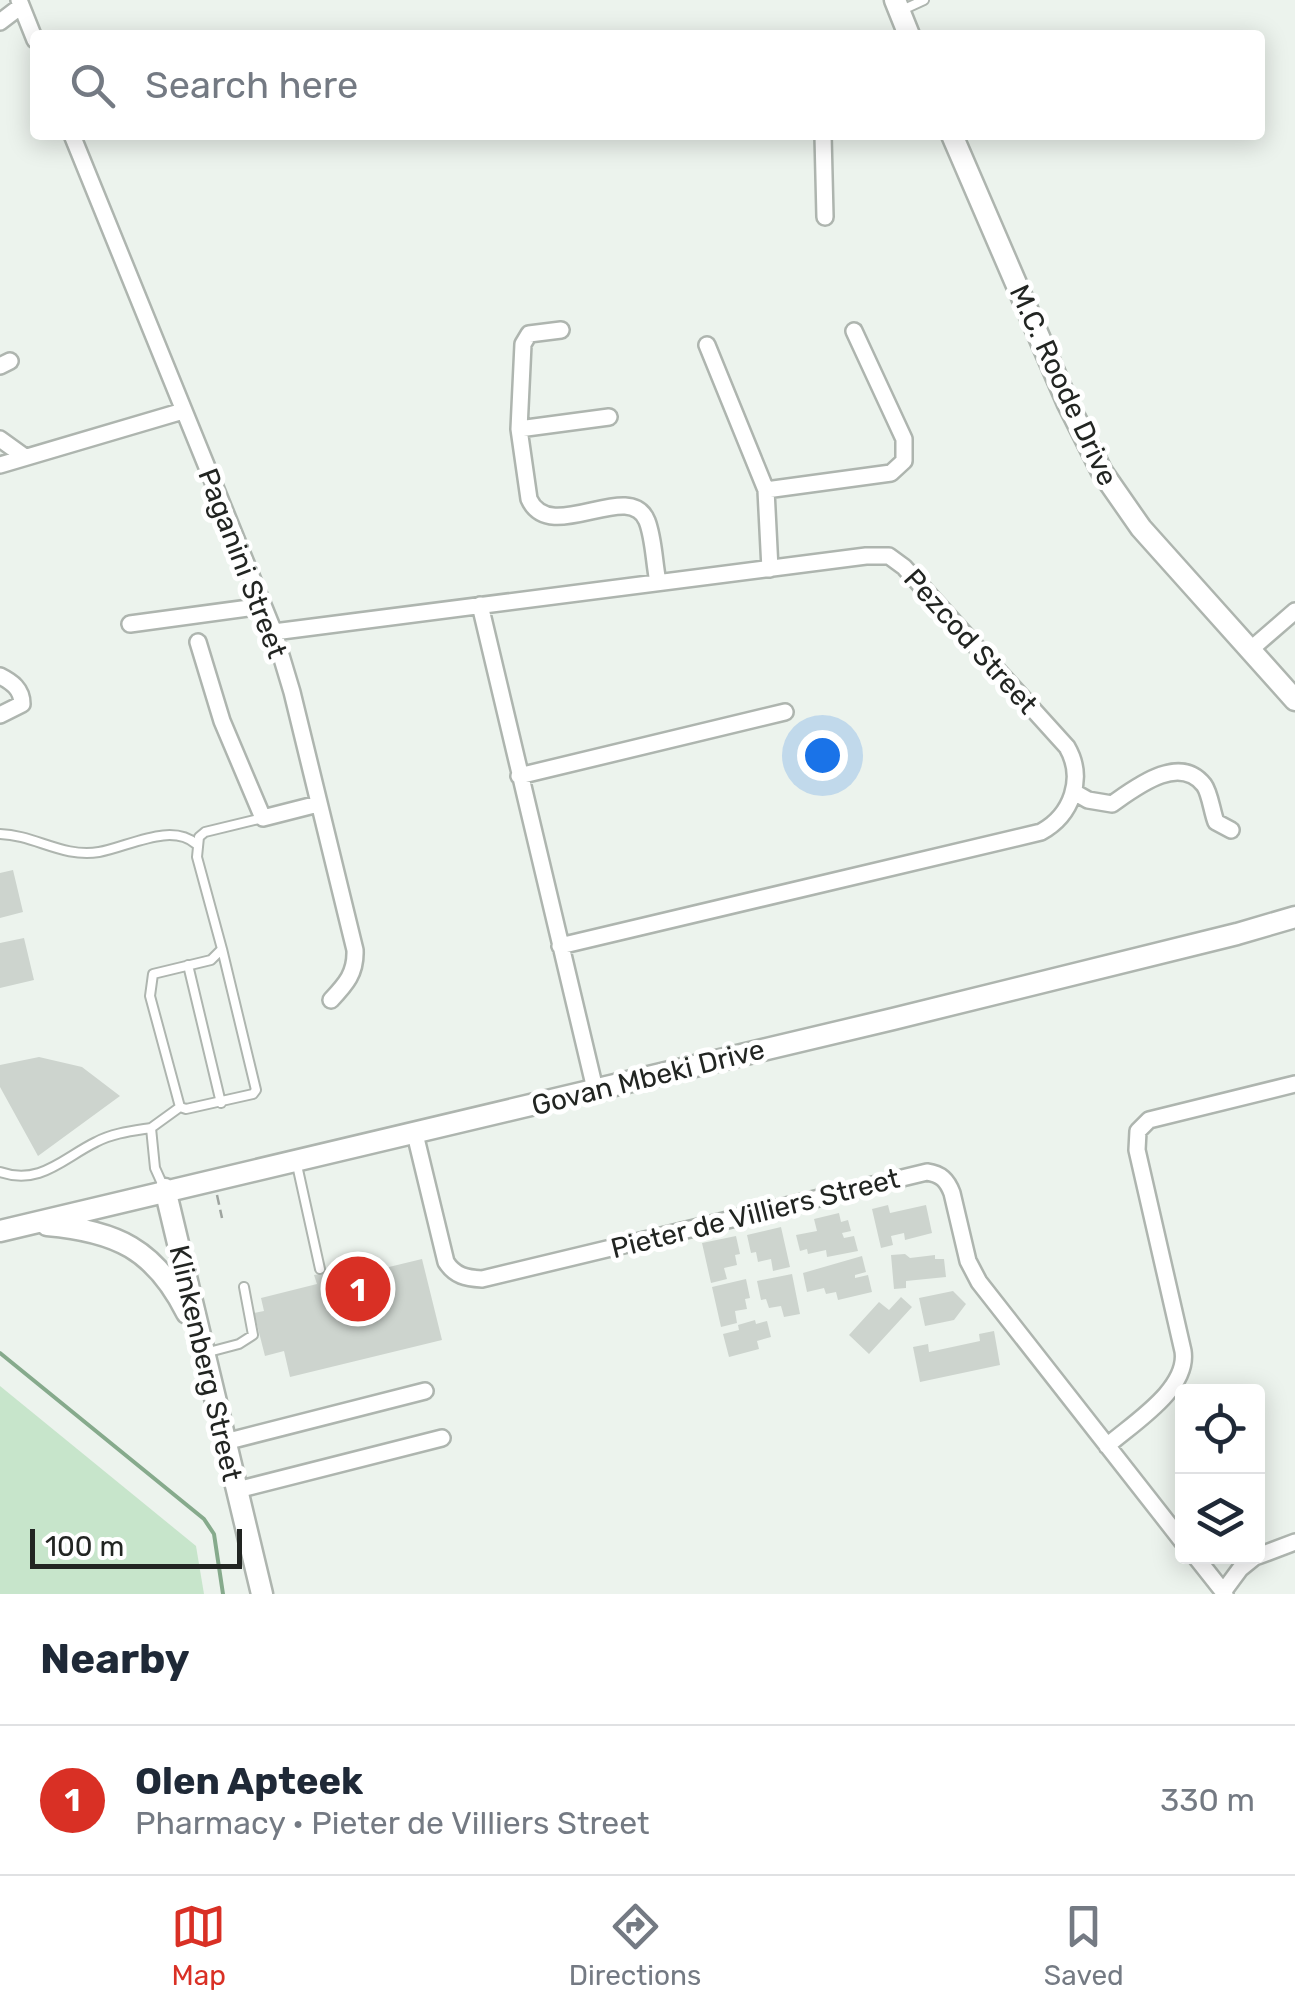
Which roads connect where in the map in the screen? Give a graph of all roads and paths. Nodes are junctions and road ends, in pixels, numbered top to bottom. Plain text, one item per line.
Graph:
1 (924, 0) edge
2 (20, 3) edge
3 (897, 5) edge
4 (0, 22) edge
5 (31, 30) edge
6 (907, 30) edge
7 (74, 140) edge
8 (823, 140) edge
9 (954, 140) edge
10 (825, 217) dead end
11 (561, 330) dead end
12 (854, 331) dead end
13 (707, 344) dead end
14 (182, 411) junction
15 (609, 417) dead end
16 (520, 429) junction
17 (0, 440) edge
18 (25, 457) junction
19 (0, 465) edge
20 (766, 490) junction
21 (770, 569) junction
22 (658, 582) junction
23 (480, 605) junction
24 (263, 606) junction
25 (1295, 611) edge
26 (130, 624) dead end
27 (274, 632) junction
28 (198, 642) dead end
29 (1250, 650) junction
30 (0, 676) edge
31 (1295, 700) edge
32 (784, 712) dead end
33 (0, 716) edge
34 (520, 776) junction
35 (1074, 792) junction
36 (318, 804) junction
37 (263, 818) junction
38 (1231, 830) dead end
39 (0, 834) edge
40 (196, 844) junction
41 (1295, 916) edge
42 (560, 946) junction
43 (222, 949) junction
44 (188, 965) junction
45 (331, 1000) dead end
46 (1295, 1084) edge
47 (595, 1089) junction
48 (220, 1103) junction
49 (180, 1107) junction
50 (151, 1128) junction
51 (415, 1134) junction
52 (296, 1160) junction
53 (0, 1172) edge
54 (213, 1179) junction
55 (165, 1190) junction
56 (222, 1218) dead end
57 (30, 1223) junction
58 (0, 1230) edge
59 (320, 1269) dead end
60 (244, 1288) dead end
61 (201, 1345) junction
62 (425, 1391) dead end
63 (442, 1438) dead end
64 (226, 1442) junction
65 (1107, 1446) junction
66 (237, 1490) junction
67 (1175, 1532) edge
68 (1295, 1542) edge
69 (1265, 1553) edge
70 (1201, 1564) edge
71 (1247, 1564) edge
72 (1224, 1593) edge
73 (262, 1594) edge

1 - 3 lane
2 - 4 street
2 - 5 street
3 - 6 street
7 - 14 street, Paganini Street
8 - 10 street
9 - 29 street, M.C. Roode Drive
11 - 16 street
12 - 20 street
13 - 20 street
14 - 18 street
14 - 24 street, Paganini Street
15 - 16 street
16 - 22 street
17 - 18 street
18 - 19 street
20 - 21 street
21 - 22 street, Pezcod Street
21 - 35 street, Pezcod Street
22 - 23 street, Pezcod Street
23 - 27 street, Pezcod Street
23 - 34 street
24 - 26 street
24 - 27 street, Paganini Street
25 - 29 street
27 - 36 street, Paganini Street
28 - 37 street
29 - 31 street, M.C. Roode Drive
30 - 33 street
32 - 34 street
34 - 42 street
35 - 38 street
35 - 42 street
36 - 37 street
36 - 45 street, Paganini Street
37 - 40 lane
39 - 40 lane
40 - 43 lane
41 - 47 street, Govan Mbeki Drive
42 - 47 street
43 - 44 lane
43 - 48 lane
44 - 48 lane
44 - 49 lane
46 - 65 street
47 - 51 street, Govan Mbeki Drive
48 - 49 lane
49 - 50 lane
50 - 53 lane
50 - 55 lane
51 - 52 street, Govan Mbeki Drive
51 - 65 street, Pieter de Villiers Street
52 - 54 street, Govan Mbeki Drive
52 - 59 lane
54 - 55 street, Govan Mbeki Drive
54 - 56 path
55 - 57 street, Govan Mbeki Drive
55 - 61 street, Klinkenberg Street
57 - 58 street, Govan Mbeki Drive
57 - 61 street
60 - 61 lane
61 - 64 street, Klinkenberg Street
62 - 64 street
63 - 66 street
64 - 66 street, Klinkenberg Street
65 - 67 street, Pieter de Villiers Street
66 - 73 street, Klinkenberg Street
68 - 69 street
70 - 72 street
71 - 72 street

